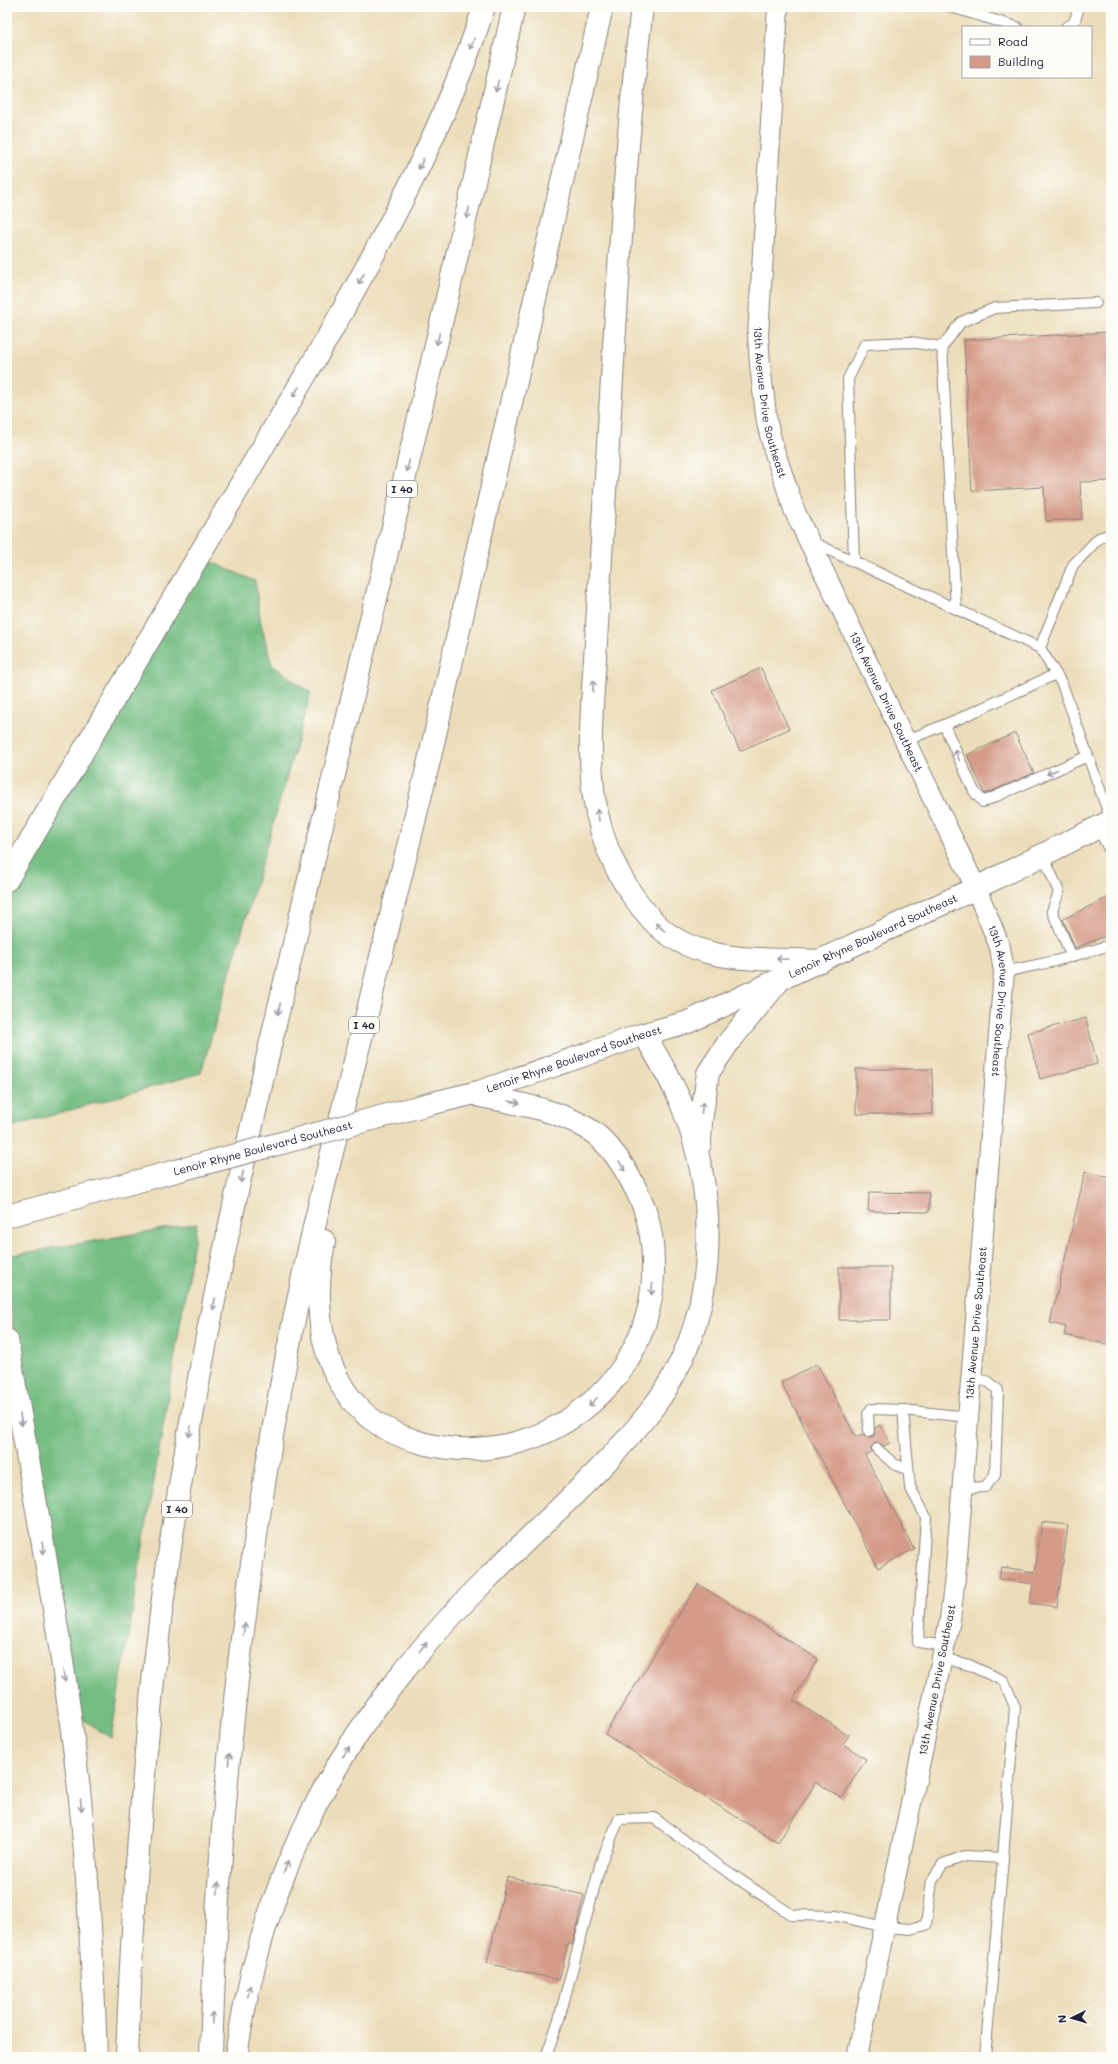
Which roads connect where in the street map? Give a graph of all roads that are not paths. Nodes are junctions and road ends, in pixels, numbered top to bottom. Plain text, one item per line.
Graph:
1 (484, 7) edge
2 (514, 7) edge
3 (602, 7) edge
4 (642, 7) edge
5 (778, 7) edge
6 (951, 7) edge
7 (1079, 7) edge
8 (1014, 26) edge
9 (1068, 26) edge
10 (1096, 303) dead end
11 (942, 347) junction
12 (1111, 534) edge
13 (809, 541) junction
14 (854, 562) junction
15 (956, 609) junction
16 (1040, 648) junction
17 (1056, 674) junction
18 (944, 725) junction
19 (905, 741) junction
20 (1088, 756) junction
21 (1107, 823) edge
22 (1111, 853) edge
23 (1043, 855) junction
24 (7, 880) edge
25 (976, 888) junction
26 (1111, 945) edge
27 (1072, 957) junction
28 (821, 961) junction
29 (1004, 972) junction
30 (778, 982) junction
31 (644, 1034) junction
32 (479, 1092) junction
33 (329, 1162) junction
34 (702, 1175) junction
35 (7, 1216) edge
36 (7, 1340) edge
37 (971, 1378) junction
38 (903, 1410) junction
39 (968, 1417) junction
40 (869, 1431) dead end
41 (877, 1449) dead end
42 (908, 1469) junction
43 (963, 1488) junction
44 (944, 1652) junction
45 (1003, 1858) junction
46 (885, 1927) junction
47 (96, 2057) edge
48 (127, 2057) edge
49 (211, 2057) edge
50 (236, 2057) edge
51 (546, 2057) edge
52 (857, 2057) edge
53 (985, 2057) edge

1 -> 24 main road
2 -> 48 main road, I 40
3 - 33 main road, I 40
28 -> 4 main road
5 - 13 street, 13th Avenue Drive Southeast
6 - 8 lane
7 - 9 lane
10 - 11 lane
11 - 14 lane
11 - 15 lane
12 - 16 lane
13 - 14 lane
13 - 19 street, 13th Avenue Drive Southeast
14 - 15 lane
15 - 16 lane
16 - 17 lane
17 - 18 lane
17 - 20 lane
18 - 19 lane
20 -> 18 lane
19 - 25 street, 13th Avenue Drive Southeast
20 - 21 lane
21 - 22 lane
21 - 23 main road, Lenoir Rhyne Boulevard Southeast
23 - 25 main road, Lenoir Rhyne Boulevard Southeast
23 - 27 lane
25 - 28 main road, Lenoir Rhyne Boulevard Southeast
25 - 29 street, 13th Avenue Drive Southeast
26 - 27 lane
27 - 29 lane
28 - 30 main road, Lenoir Rhyne Boulevard Southeast
29 - 37 street, 13th Avenue Drive Southeast
30 - 31 main road, Lenoir Rhyne Boulevard Southeast
34 -> 30 main road
31 - 32 main road, Lenoir Rhyne Boulevard Southeast
31 - 34 main road
32 -> 33 main road
32 - 35 main road, Lenoir Rhyne Boulevard Southeast, bridge
49 -> 33 main road, I 40
50 -> 34 main road
36 -> 47 main road
37 - 39 street, 13th Avenue Drive Southeast
37 - 43 lane
38 - 39 lane
38 - 40 lane
38 - 42 lane
39 - 43 street, 13th Avenue Drive Southeast
41 - 42 lane
42 - 44 lane
43 - 44 street, 13th Avenue Drive Southeast
44 - 45 lane
44 - 46 street, 13th Avenue Drive Southeast
45 - 46 lane
45 - 53 lane
46 - 51 lane
46 - 52 street, 13th Avenue Drive Southeast

